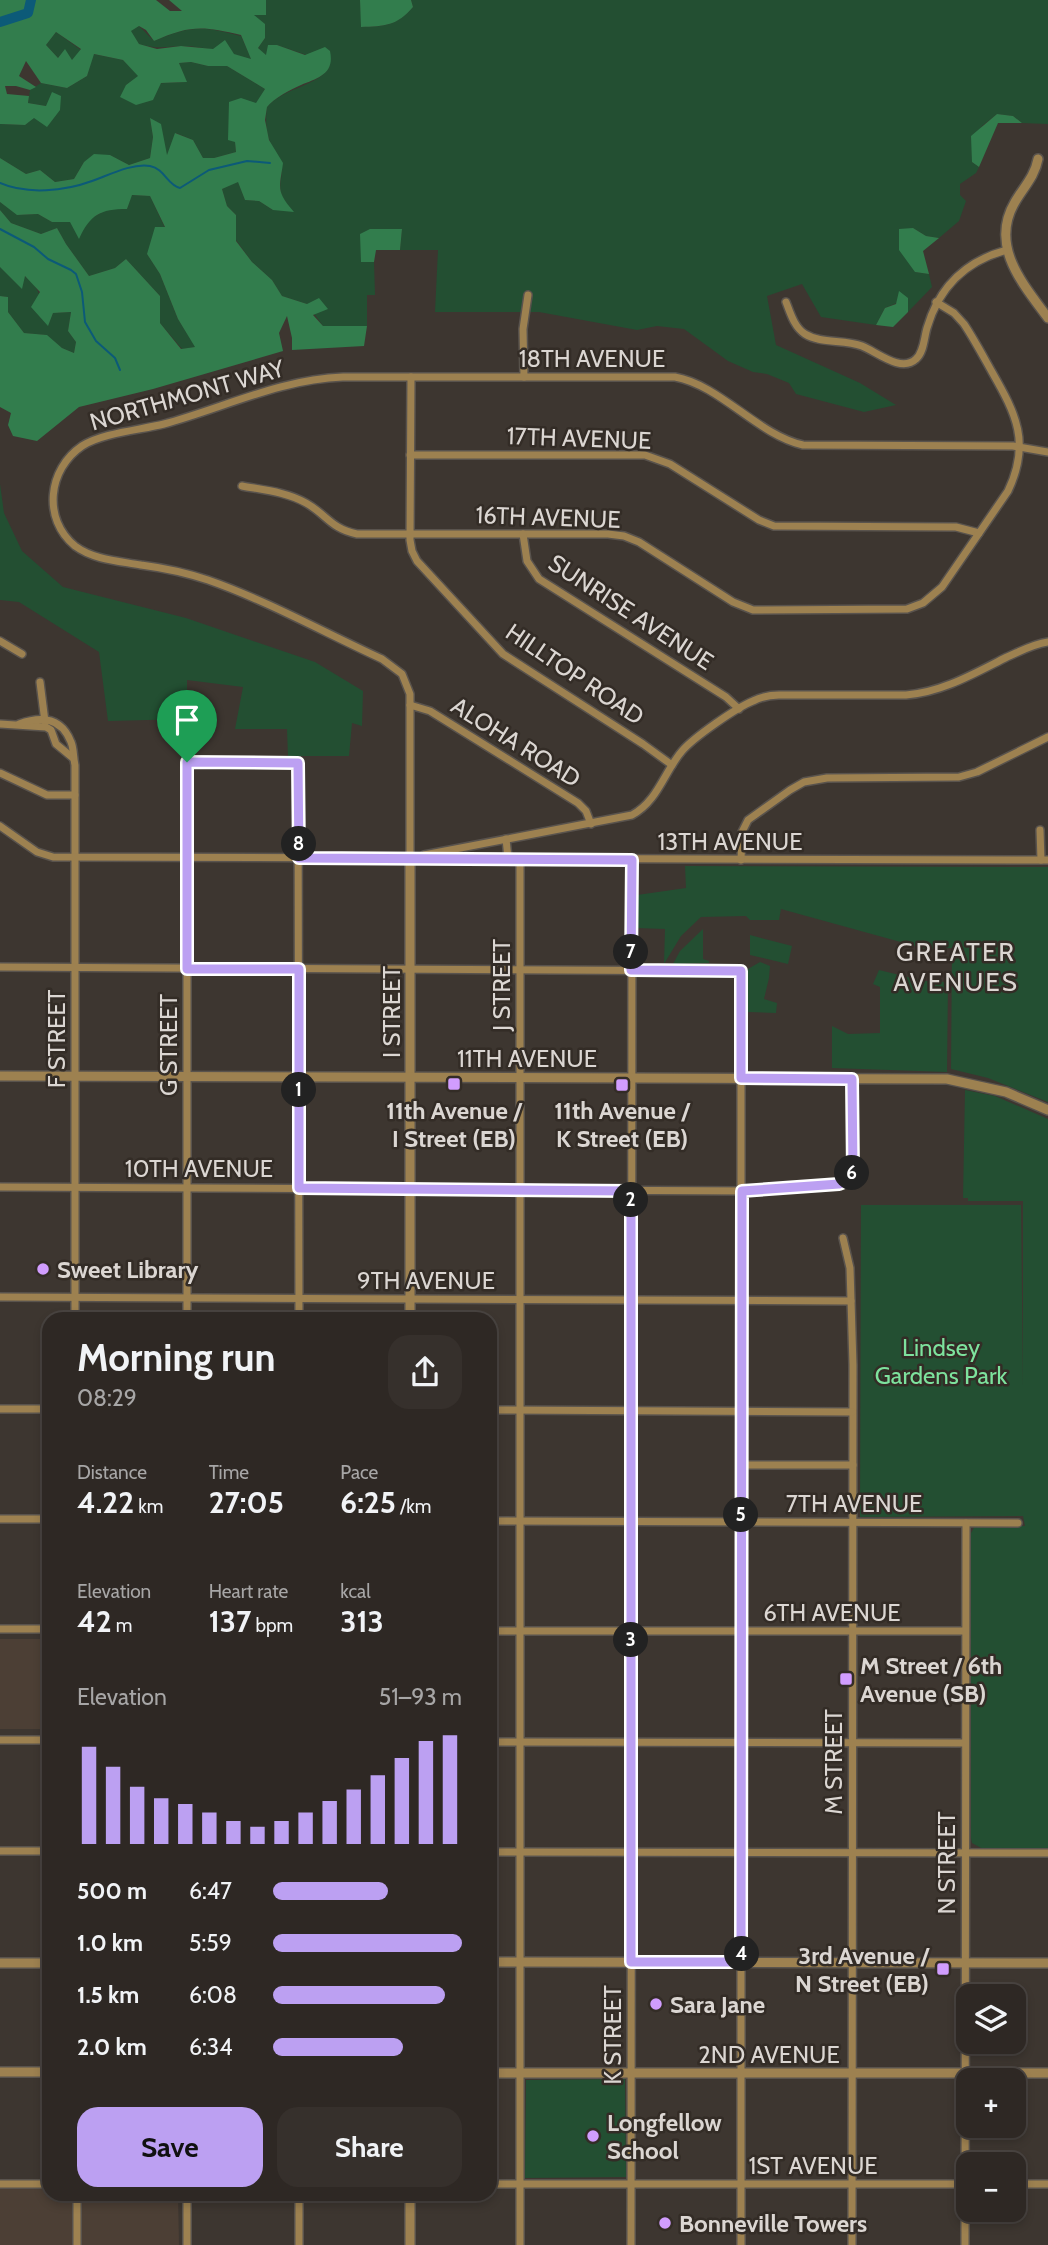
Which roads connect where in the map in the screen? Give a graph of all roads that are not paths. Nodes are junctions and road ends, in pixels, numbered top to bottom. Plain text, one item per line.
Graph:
1 (1038, 159) dead end
2 (1007, 250) junction
3 (528, 295) dead end
4 (786, 302) dead end
5 (936, 302) junction
6 (1048, 318) edge
7 (411, 377) junction
8 (524, 377) junction
9 (1020, 446) junction
10 (1048, 452) edge
11 (410, 455) junction
12 (242, 486) dead end
13 (979, 533) junction
14 (410, 534) junction
15 (523, 534) junction
16 (69, 540) joint
17 (0, 641) edge
18 (1048, 642) edge
19 (22, 654) dead end
20 (40, 682) dead end
21 (410, 705) junction
22 (739, 709) junction
23 (45, 722) junction
24 (0, 724) edge
25 (187, 729) dead end
26 (1048, 737) edge
27 (73, 758) junction
28 (187, 762) junction
29 (672, 765) junction
30 (0, 773) edge
31 (75, 795) junction
32 (591, 824) junction
33 (0, 826) edge
34 (1040, 830) dead end
35 (506, 839) junction
36 (75, 857) junction
37 (187, 857) junction
38 (299, 858) junction
39 (410, 858) junction
40 (508, 858) junction
41 (520, 859) junction
42 (632, 860) junction
43 (741, 860) junction
44 (1044, 860) edge
45 (0, 967) edge
46 (75, 967) junction
47 (187, 969) junction
48 (299, 969) junction
49 (410, 969) junction
50 (521, 970) junction
51 (631, 970) junction
52 (0, 1076) edge
53 (76, 1076) junction
54 (187, 1076) junction
55 (299, 1077) junction
56 (410, 1077) junction
57 (520, 1077) junction
58 (631, 1078) junction
59 (741, 1078) junction
60 (852, 1079) junction
61 (1048, 1110) edge
62 (0, 1187) edge
63 (76, 1187) junction
64 (187, 1188) junction
65 (299, 1188) junction
66 (410, 1190) junction
67 (520, 1190) junction
68 (631, 1191) junction
69 (742, 1191) junction
70 (843, 1238) dead end
71 (0, 1297) edge
72 (76, 1297) junction
73 (187, 1298) junction
74 (299, 1298) junction
75 (410, 1299) junction
76 (520, 1300) junction
77 (631, 1300) junction
78 (742, 1300) junction
79 (851, 1301) junction
80 (75, 1312) edge
81 (187, 1312) edge
82 (299, 1312) edge
83 (410, 1312) edge
84 (0, 1409) edge
85 (42, 1409) edge
86 (497, 1410) edge
87 (520, 1410) junction
88 (631, 1410) junction
89 (741, 1411) junction
90 (852, 1412) junction
91 (741, 1465) junction
92 (853, 1465) junction
93 (0, 1519) edge
94 (42, 1519) edge
95 (497, 1521) edge
96 (520, 1521) junction
97 (631, 1521) junction
98 (741, 1522) junction
99 (853, 1522) junction
100 (966, 1522) junction
101 (1018, 1523) dead end
102 (0, 1629) edge
103 (42, 1629) edge
104 (497, 1631) edge
105 (521, 1631) junction
106 (631, 1631) junction
107 (741, 1631) junction
108 (965, 1631) junction
109 (853, 1632) junction
110 (0, 1740) edge
111 (42, 1740) edge
112 (497, 1742) edge
113 (520, 1742) junction
114 (631, 1742) junction
115 (852, 1742) junction
116 (741, 1743) junction
117 (965, 1743) junction
118 (0, 1851) edge
119 (42, 1851) edge
120 (497, 1852) edge
121 (520, 1852) junction
122 (741, 1852) junction
123 (631, 1853) junction
124 (852, 1853) junction
125 (966, 1853) junction
126 (1048, 1853) edge
127 (497, 1962) edge
128 (520, 1962) junction
129 (631, 1962) junction
130 (741, 1962) junction
131 (852, 1962) junction
132 (965, 1962) junction
133 (0, 1963) edge
134 (42, 1963) edge
135 (1048, 1963) edge
136 (965, 2068) edge
137 (0, 2072) edge
138 (42, 2072) edge
139 (497, 2073) edge
140 (520, 2073) junction
141 (631, 2073) junction
142 (741, 2073) junction
143 (852, 2073) junction
144 (956, 2073) edge
145 (1026, 2073) edge
146 (1048, 2073) edge
147 (0, 2184) edge
148 (42, 2184) edge
149 (497, 2184) edge
150 (520, 2184) junction
151 (852, 2184) junction
152 (956, 2184) edge
153 (1026, 2184) edge
154 (1048, 2184) edge
155 (631, 2185) junction
156 (741, 2185) junction
157 (77, 2201) edge
158 (187, 2201) edge
159 (299, 2201) edge
160 (410, 2201) edge
161 (965, 2222) edge
162 (77, 2245) edge
163 (187, 2245) edge
164 (299, 2245) edge
165 (410, 2245) edge
166 (520, 2245) edge
167 (631, 2245) edge
168 (741, 2245) edge
169 (852, 2245) edge
170 (965, 2245) edge

1 - 2 street
2 - 5 street
2 - 6 street
3 - 8 street
4 - 5 street
5 - 9 street
7 - 8 street, 18TH AVENUE
7 - 11 street, HILLTOP ROAD
7 - 16 street, NORTHMONT WAY
8 - 9 street, 18TH AVENUE
9 - 10 street, 18TH AVENUE
9 - 13 street, 16TH AVENUE
11 - 13 street, 17TH AVENUE
11 - 14 street, HILLTOP ROAD
12 - 14 street, 16TH AVENUE
13 - 15 street, 16TH AVENUE
14 - 15 street, 16TH AVENUE
14 - 29 street, HILLTOP ROAD
15 - 22 street, SUNRISE AVENUE
16 - 21 street, I STREET
17 - 19 street
18 - 22 street
20 - 23 street
21 - 32 street, ALOHA ROAD
21 - 39 street, I STREET
22 - 29 street
23 - 24 street
23 - 27 street
23 - 27 street
25 - 28 street, G STREET
26 - 43 street
27 - 31 street, F STREET
28 - 37 street, G STREET
28 - 38 street
29 - 32 street
30 - 31 street
31 - 36 street, F STREET
32 - 35 street
33 - 36 street, 13TH AVENUE
34 - 44 street
35 - 39 street
35 - 40 street
36 - 37 street, 13TH AVENUE
36 - 46 street, F STREET
37 - 38 street, 13TH AVENUE
37 - 47 street, G STREET
38 - 39 street, 13TH AVENUE
38 - 48 street
39 - 40 street, 13TH AVENUE
39 - 49 street, I STREET
40 - 41 street, 13TH AVENUE
41 - 42 street, 13TH AVENUE
41 - 50 street, J STREET
42 - 43 street, 13TH AVENUE
42 - 51 street, K STREET
43 - 44 street, 13TH AVENUE
45 - 46 street
46 - 47 street
46 - 53 street, F STREET
47 - 48 street
47 - 54 street, G STREET
48 - 49 street
48 - 55 street
49 - 50 street
49 - 56 street, I STREET
50 - 51 street
50 - 57 street, J STREET
51 - 58 street, K STREET
51 - 59 street
52 - 53 street, 11TH AVENUE
53 - 54 street, 11TH AVENUE
53 - 63 street, F STREET
54 - 55 street, 11TH AVENUE
54 - 64 street, G STREET
55 - 56 street, 11TH AVENUE
55 - 65 street
56 - 57 street, 11TH AVENUE
56 - 66 street, I STREET
57 - 58 street, 11TH AVENUE
57 - 67 street, J STREET
58 - 59 street, 11TH AVENUE
58 - 68 street, K STREET
59 - 60 street, 11TH AVENUE
59 - 69 street
60 - 61 street, 11TH AVENUE
60 - 69 street, 10TH AVENUE
62 - 63 street, 10TH AVENUE
63 - 64 street, 10TH AVENUE
63 - 72 street, F STREET
64 - 65 street, 10TH AVENUE
64 - 73 street, G STREET
65 - 66 street, 10TH AVENUE
65 - 74 street
66 - 67 street, 10TH AVENUE
66 - 75 street, I STREET
67 - 68 street, 10TH AVENUE
67 - 76 street, J STREET
68 - 69 street, 10TH AVENUE
68 - 77 street, K STREET
69 - 78 street
70 - 79 street, M STREET
71 - 72 street, 9TH AVENUE
72 - 73 street, 9TH AVENUE
72 - 80 street, F STREET
73 - 74 street, 9TH AVENUE
73 - 81 street, G STREET
74 - 75 street, 9TH AVENUE
74 - 82 street
75 - 76 street, 9TH AVENUE
75 - 83 street, I STREET
76 - 77 street, 9TH AVENUE
76 - 87 street, J STREET
77 - 78 street, 9TH AVENUE
77 - 88 street, K STREET
78 - 79 street, 9TH AVENUE
78 - 89 street
79 - 90 street, M STREET
84 - 85 street
86 - 87 street
87 - 88 street
87 - 96 street, J STREET
88 - 89 street
88 - 97 street, K STREET
89 - 90 street
89 - 91 street
90 - 92 street, M STREET
91 - 92 street
91 - 98 street
92 - 99 street, M STREET
93 - 94 street
95 - 96 street, 7TH AVENUE
96 - 97 street, 7TH AVENUE
96 - 105 street, J STREET
97 - 98 street, 7TH AVENUE
97 - 106 street, K STREET
98 - 99 street, 7TH AVENUE
98 - 107 street
99 - 100 street, 7TH AVENUE
99 - 109 street, M STREET
100 - 101 street, 7TH AVENUE
100 - 108 street, N STREET
102 - 103 street
104 - 105 street, 6TH AVENUE
105 - 106 street, 6TH AVENUE
105 - 113 street, J STREET
106 - 107 street, 6TH AVENUE
106 - 114 street, K STREET
107 - 109 street, 6TH AVENUE
107 - 116 street
108 - 109 street, 6TH AVENUE
108 - 117 street, N STREET
109 - 115 street, M STREET
110 - 111 street
112 - 113 street
113 - 114 street
113 - 121 street, J STREET
114 - 116 street
114 - 123 street, K STREET
115 - 116 street
115 - 117 street
115 - 124 street, M STREET
116 - 122 street
117 - 125 street, N STREET
118 - 119 street
120 - 121 street
121 - 123 street
121 - 128 street, J STREET
122 - 123 street
122 - 124 street
122 - 130 street
123 - 129 street, K STREET
124 - 125 street
124 - 131 street, M STREET
125 - 126 street
125 - 132 street, N STREET
127 - 128 street
128 - 129 street
128 - 140 street, J STREET
129 - 130 street
129 - 141 street, K STREET
130 - 131 street
130 - 142 street
131 - 132 street
131 - 143 street, M STREET
132 - 135 street
132 - 136 street, N STREET
133 - 134 street
137 - 138 street
139 - 140 street, 2ND AVENUE
140 - 141 street, 2ND AVENUE
140 - 150 street, J STREET
141 - 142 street, 2ND AVENUE
141 - 155 street, K STREET
142 - 143 street, 2ND AVENUE
142 - 156 street
143 - 144 street, 2ND AVENUE
143 - 151 street, M STREET
145 - 146 street, 2ND AVENUE
147 - 148 street
149 - 150 street, 1ST AVENUE
150 - 155 street, 1ST AVENUE
150 - 166 street, J STREET
151 - 152 street, 1ST AVENUE
151 - 156 street, 1ST AVENUE
151 - 169 street, M STREET
153 - 154 street
155 - 156 street, 1ST AVENUE
155 - 167 street, K STREET
156 - 168 street
157 - 162 street
158 - 163 street
159 - 164 street
160 - 165 street
161 - 170 street, N STREET

